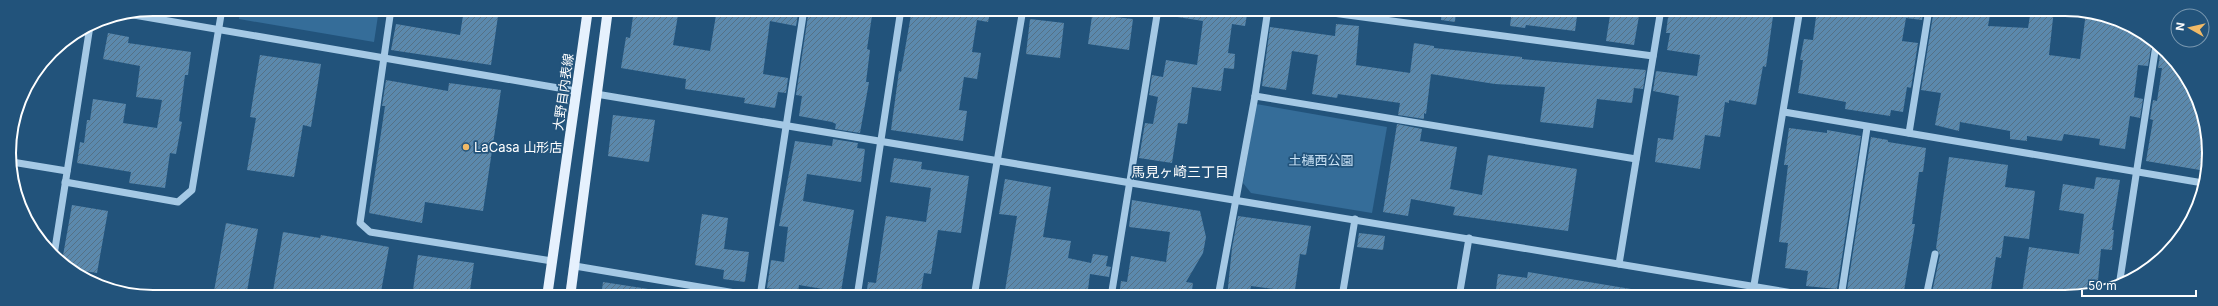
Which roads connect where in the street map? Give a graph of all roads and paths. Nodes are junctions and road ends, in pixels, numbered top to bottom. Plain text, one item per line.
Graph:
1 (221, 16) edge
2 (390, 16) edge
3 (587, 16) edge
4 (607, 16) edge
5 (803, 16) edge
6 (900, 16) edge
7 (1021, 16) edge
8 (1157, 16) edge
9 (1267, 16) edge
10 (1355, 16) edge
11 (1660, 16) edge
12 (1799, 16) edge
13 (1929, 16) edge
14 (143, 17) edge
15 (218, 30) junction
16 (89, 32) edge
17 (2155, 50) edge
18 (1653, 56) junction
19 (384, 58) junction
20 (576, 91) junction
21 (596, 94) junction
22 (1255, 96) junction
23 (1784, 112) junction
24 (786, 126) junction
25 (1868, 128) junction
26 (1909, 133) junction
27 (882, 142) junction
28 (1636, 159) junction
29 (997, 161) junction
30 (17, 163) edge
31 (67, 171) junction
32 (2137, 172) junction
33 (1129, 181) junction
34 (2199, 181) edge
35 (65, 182) junction
36 (1236, 199) junction
37 (1355, 219) junction
38 (1469, 238) junction
39 (55, 248) edge
40 (1935, 254) dead end
41 (552, 261) junction
42 (1619, 264) junction
43 (575, 266) junction
44 (2120, 278) edge
45 (1754, 286) junction
46 (548, 290) edge
47 (571, 290) edge
48 (718, 290) edge
49 (761, 290) edge
50 (858, 290) edge
51 (975, 290) edge
52 (1112, 290) edge
53 (1219, 290) edge
54 (1343, 290) edge
55 (1460, 290) edge
56 (1753, 290) edge
57 (1777, 290) edge
58 (1842, 290) edge
59 (1927, 290) edge

1 - 15 street
2 - 19 street
3 - 20 main road, 大野目内表線
4 - 21 main road
5 - 24 street
6 - 27 street
7 - 29 street
8 - 33 street
9 - 22 street
10 - 18 street
11 - 18 street
12 - 23 street
13 - 26 street
14 - 15 street
15 - 19 street
15 - 35 street
16 - 31 street
17 - 32 street
18 - 28 street
19 - 20 street
19 - 41 street
20 - 41 main road, 大野目内表線
21 - 24 street
21 - 43 main road
22 - 28 street
22 - 36 street
23 - 25 street
23 - 45 street
24 - 27 street
24 - 49 street
25 - 26 street
25 - 58 street
26 - 32 street
27 - 29 street
27 - 50 street
28 - 42 street
29 - 33 street
29 - 51 street
30 - 31 street
31 - 35 street
32 - 34 street
32 - 44 street
33 - 36 street
33 - 52 street
35 - 39 street
36 - 37 street
36 - 53 street
37 - 38 street
37 - 54 street
38 - 42 street
38 - 55 street
40 - 59 street
41 - 46 main road, 大野目内表線
42 - 45 street
43 - 47 main road
43 - 48 street
45 - 56 street
45 - 57 street

